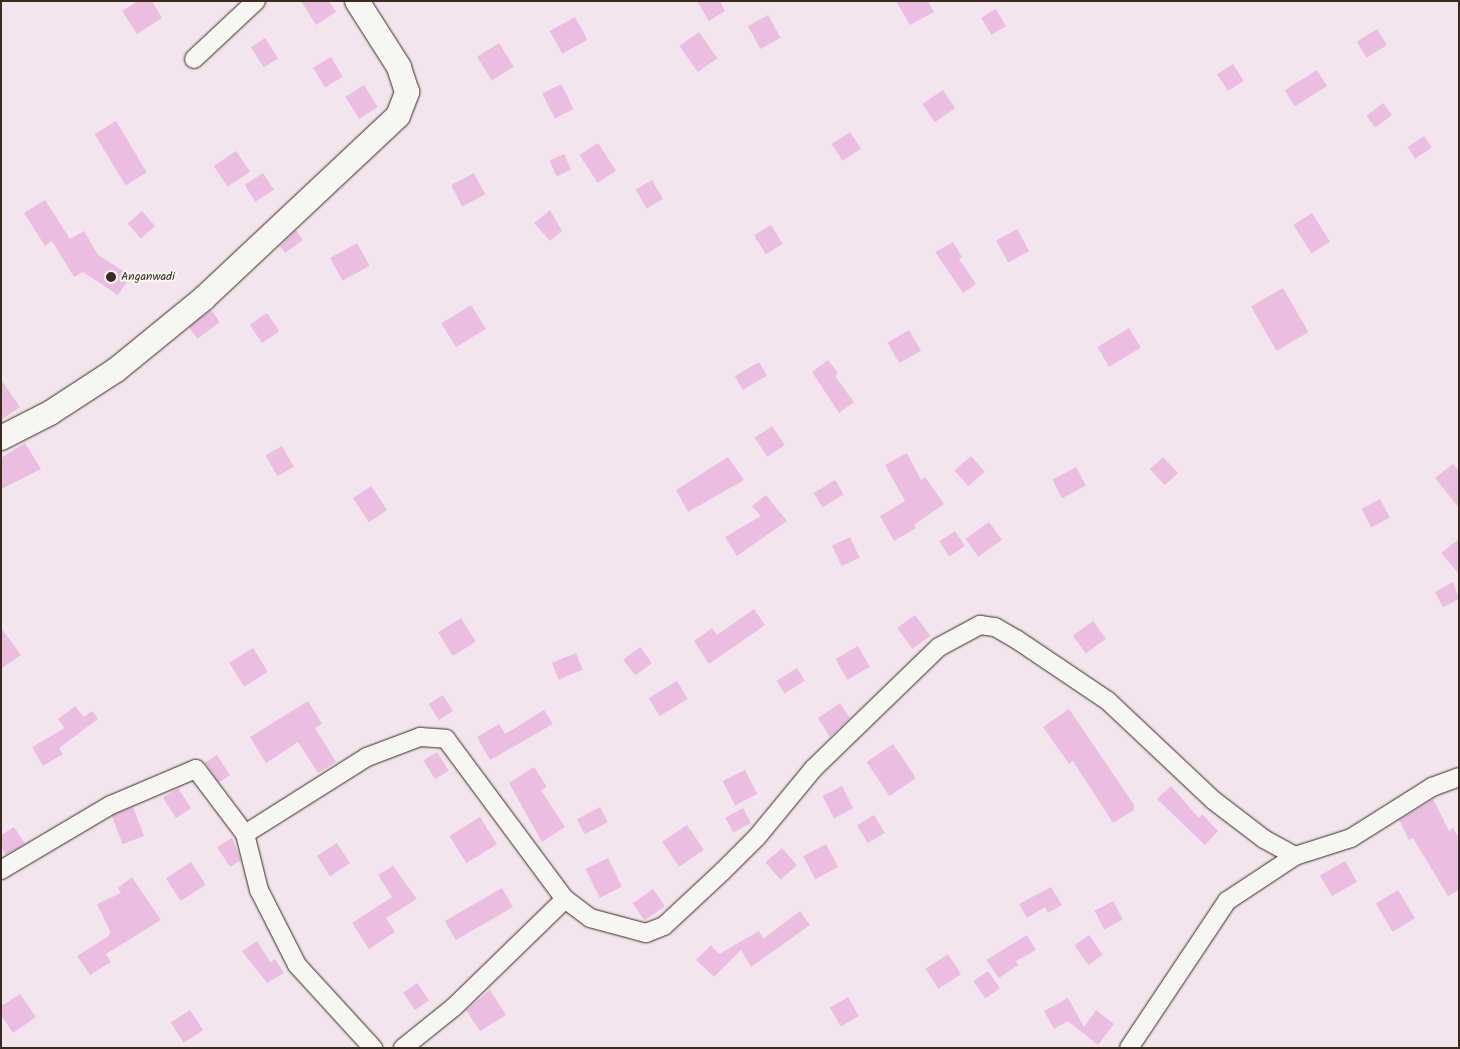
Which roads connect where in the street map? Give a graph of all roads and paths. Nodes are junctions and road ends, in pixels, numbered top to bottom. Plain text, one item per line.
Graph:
1 (256, 1) edge
2 (357, 1) edge
3 (194, 59) dead end
4 (1, 438) edge
5 (1459, 776) edge
6 (245, 834) junction
7 (1295, 856) junction
8 (1, 870) edge
9 (565, 899) junction
10 (373, 1048) edge
11 (404, 1048) edge
12 (1129, 1048) edge

1 - 3 street
2 - 4 street
5 - 7 street
6 - 8 street
6 - 9 street
6 - 10 street
7 - 9 street
7 - 12 street
9 - 11 street

